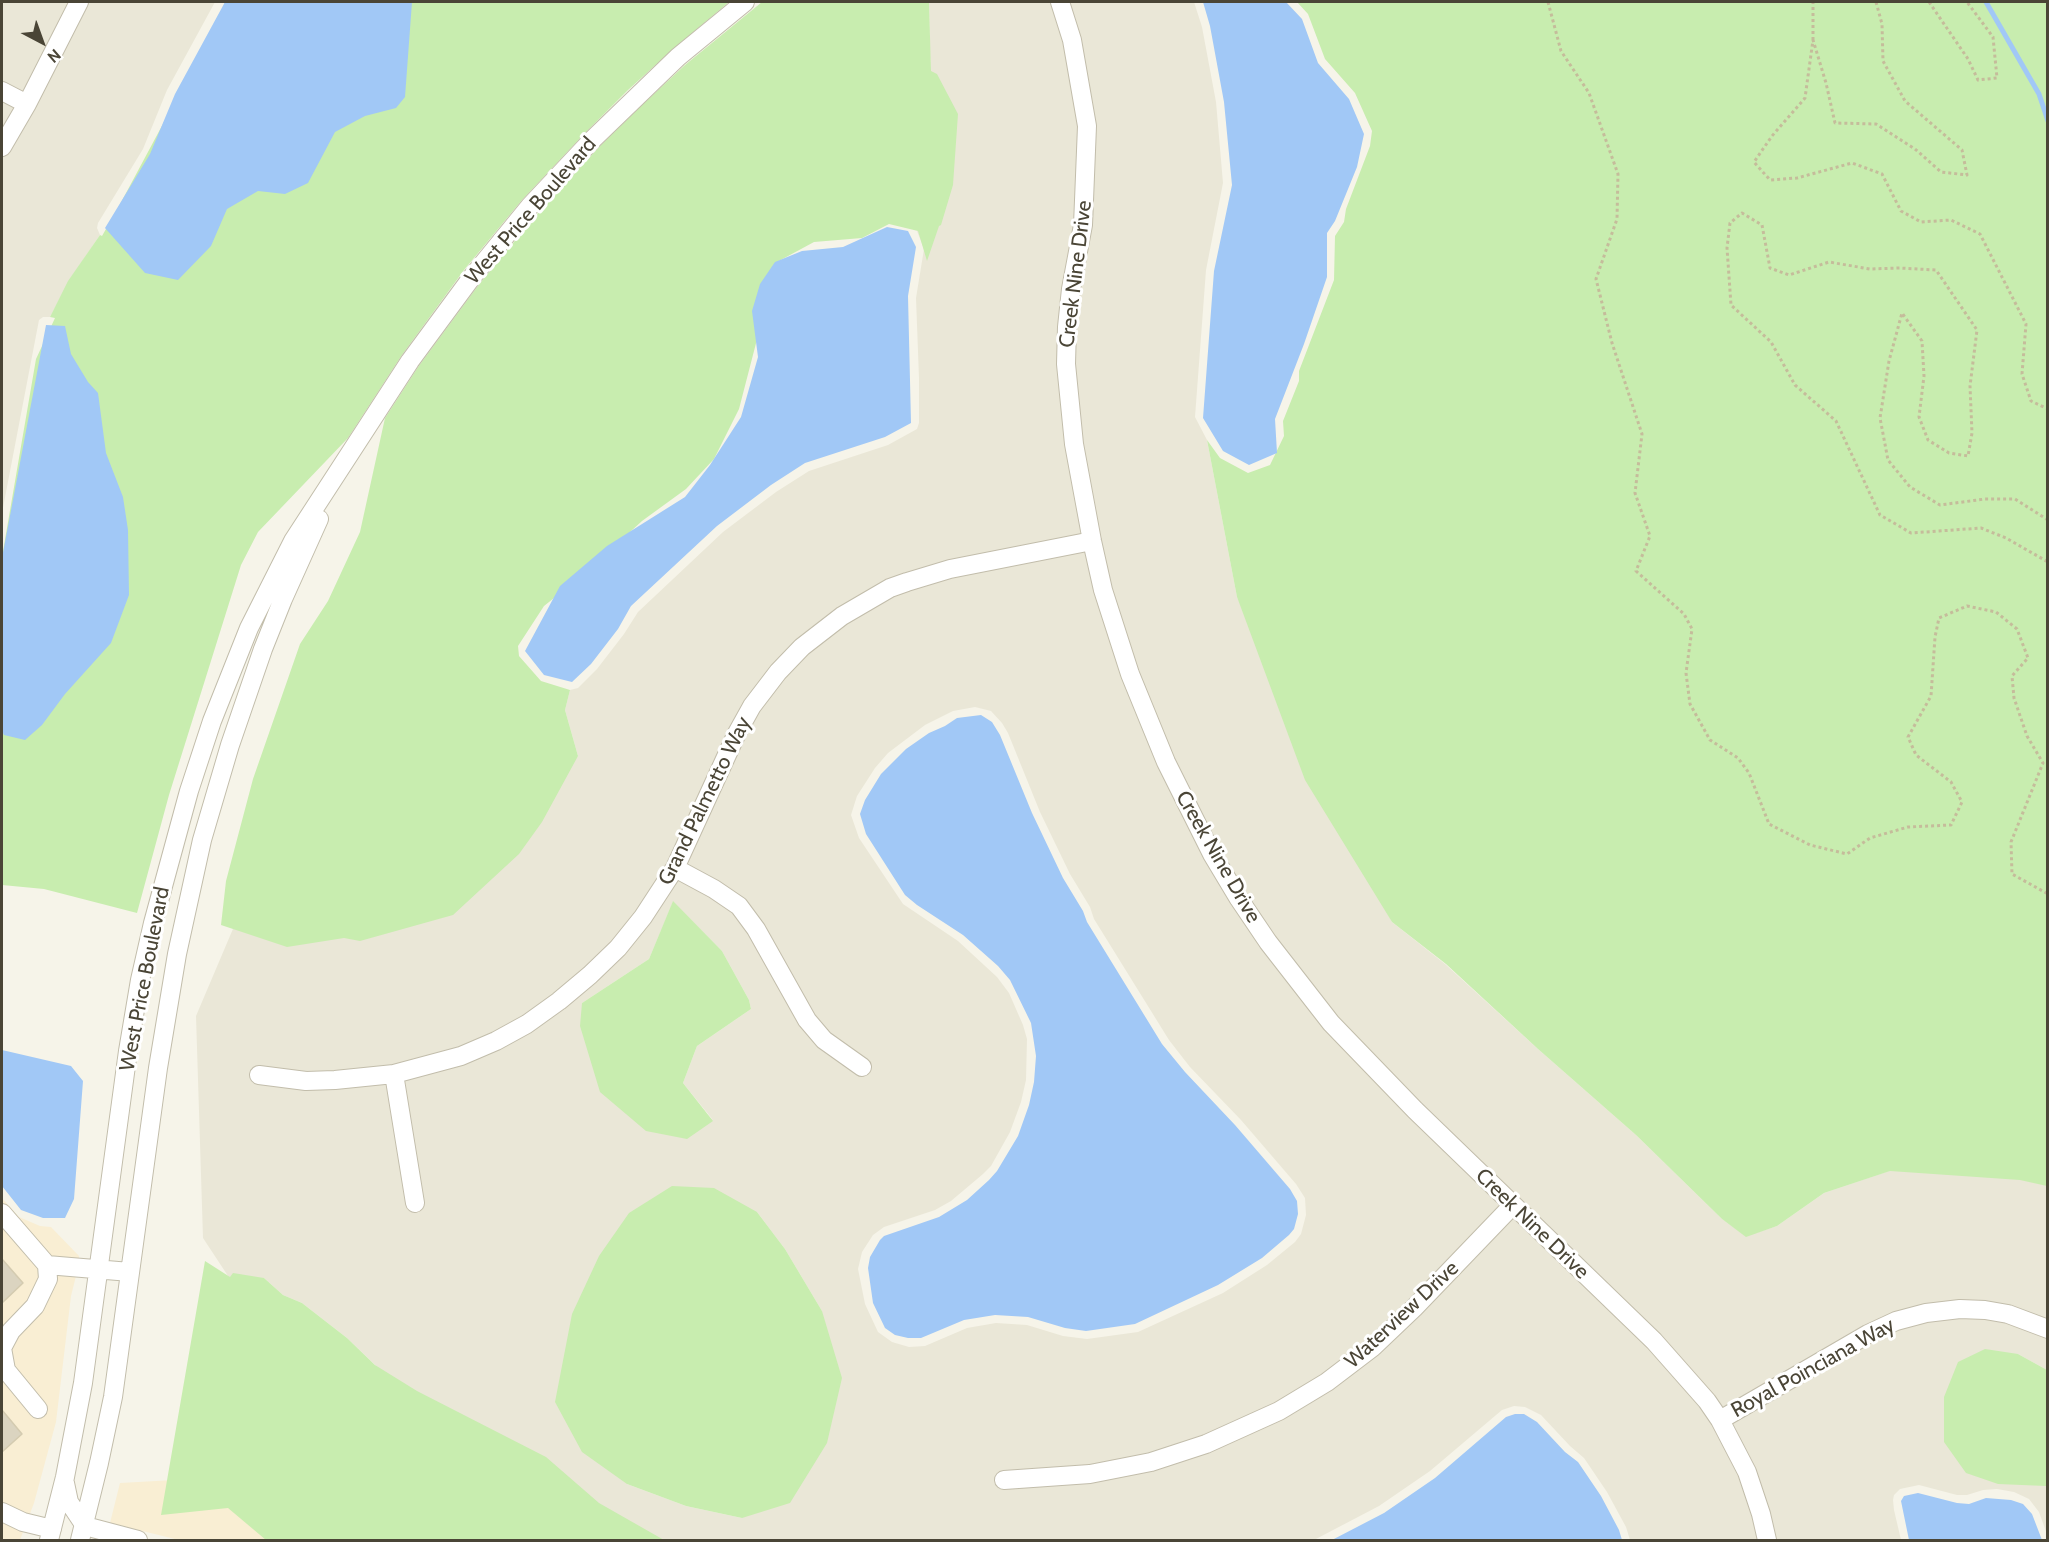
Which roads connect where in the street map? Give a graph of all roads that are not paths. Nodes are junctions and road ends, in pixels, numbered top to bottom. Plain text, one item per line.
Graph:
1 (79, 2) edge
2 (746, 2) edge
3 (1060, 2) edge
4 (2, 91) edge
5 (27, 104) junction
6 (2, 147) edge
7 (351, 452) junction
8 (1092, 541) junction
9 (675, 868) junction
10 (862, 1067) dead end
11 (394, 1074) junction
12 (259, 1075) dead end
13 (415, 1203) dead end
14 (1512, 1206) junction
15 (2, 1213) edge
16 (47, 1265) junction
17 (99, 1269) junction
18 (130, 1272) junction
19 (2048, 1329) edge
20 (38, 1409) dead end
21 (1720, 1420) junction
22 (65, 1477) junction
23 (1004, 1480) dead end
24 (2, 1512) edge
25 (82, 1533) edge
26 (50, 1535) edge
27 (138, 1540) edge
28 (1767, 1540) edge

1 - 5 street
2 - 7 street, West Price Boulevard
3 - 8 street, Creek Nine Drive
4 - 5 street
5 - 6 street
7 - 17 street, West Price Boulevard
7 - 18 street, West Price Boulevard
8 - 9 street, Grand Palmetto Way
8 - 14 street, Creek Nine Drive
9 - 10 street
9 - 11 street, Grand Palmetto Way
11 - 12 street, Grand Palmetto Way
11 - 13 street
14 - 21 street, Creek Nine Drive
14 - 23 street, Waterview Drive
15 - 16 street
16 - 17 street
16 - 20 street
17 - 18 street
17 - 22 street, West Price Boulevard
18 - 25 street, West Price Boulevard
19 - 21 street, Royal Poinciana Way
21 - 28 street, Creek Nine Drive
22 - 25 street
22 - 26 street, West Price Boulevard
24 - 26 street
25 - 27 street

